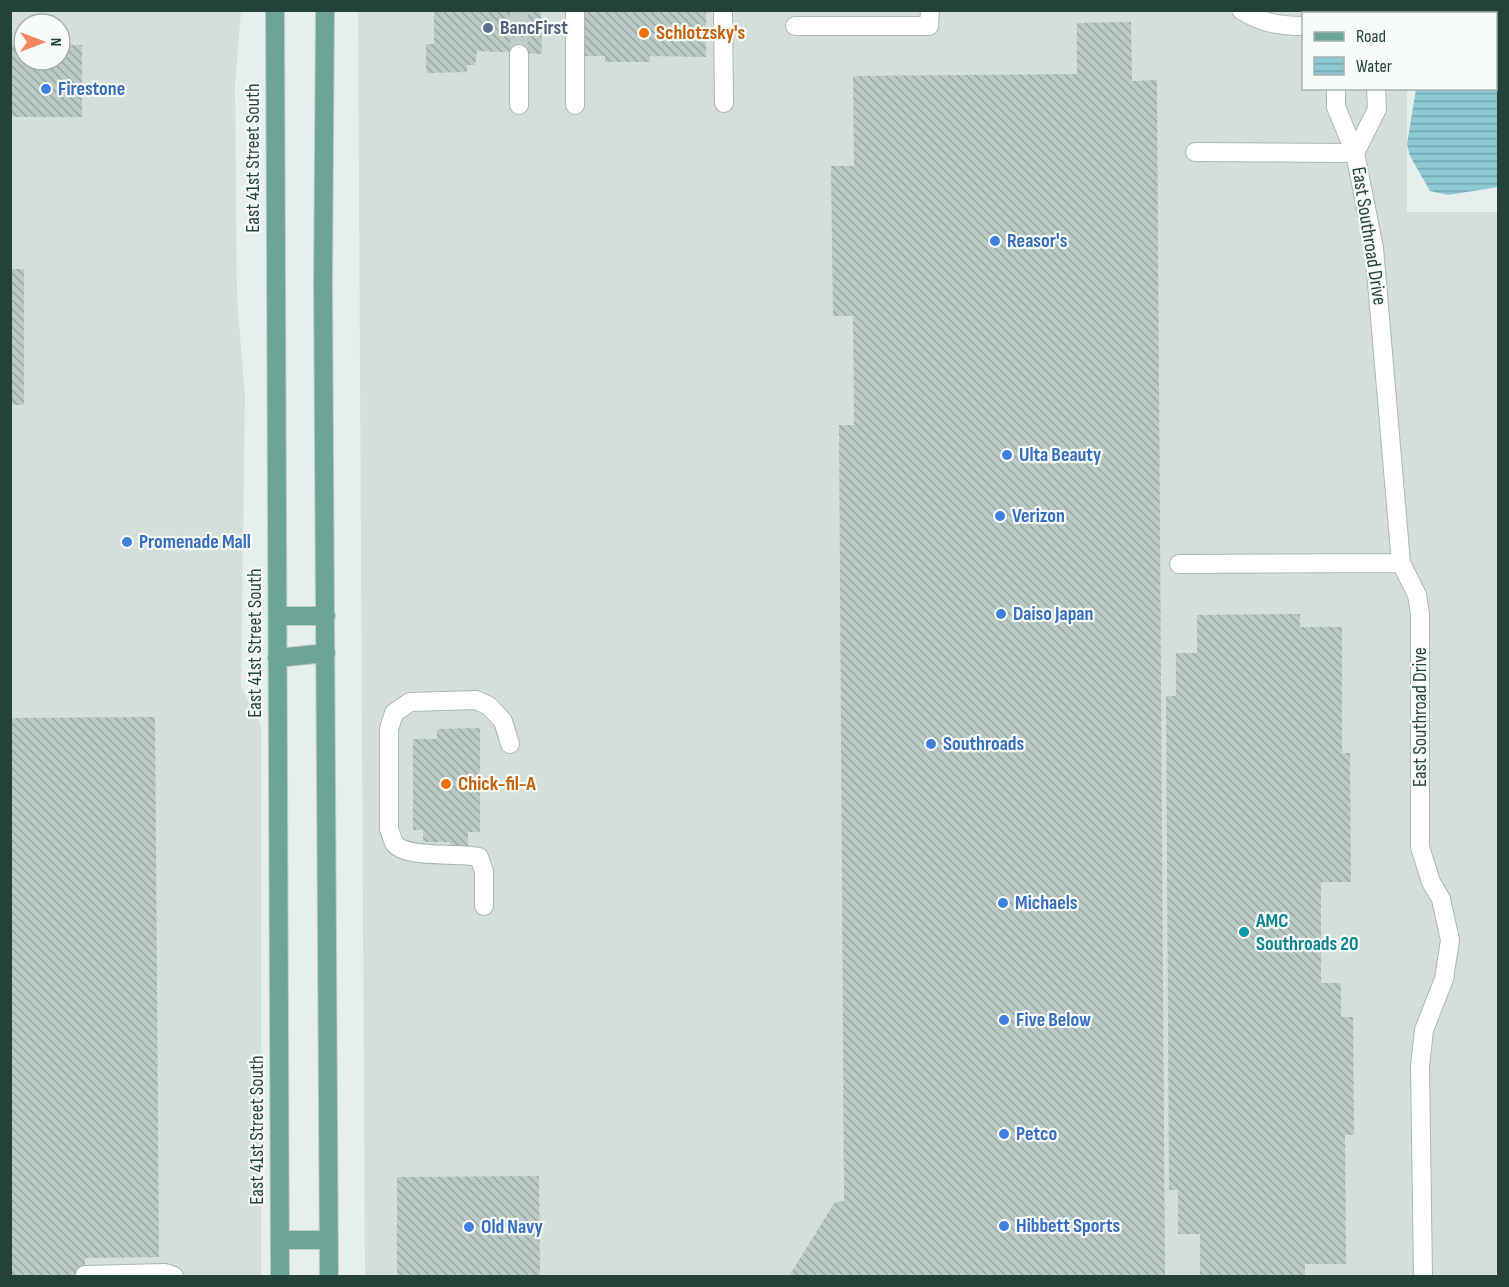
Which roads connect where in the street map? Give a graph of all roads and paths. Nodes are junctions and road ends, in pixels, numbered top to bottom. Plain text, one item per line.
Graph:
1 (275, 10) edge
2 (325, 10) edge
3 (575, 10) edge
4 (723, 10) edge
5 (930, 10) edge
6 (1241, 10) edge
7 (795, 26) dead end
8 (1302, 26) edge
9 (519, 54) tunnel mouth
10 (1336, 90) edge
11 (1376, 90) edge
12 (724, 103) dead end
13 (519, 105) dead end
14 (575, 105) dead end
15 (1195, 152) dead end
16 (1355, 153) junction
17 (1401, 563) junction
18 (1179, 564) dead end
19 (279, 616) junction
20 (326, 616) junction
21 (326, 652) junction
22 (277, 658) junction
23 (510, 744) dead end
24 (484, 906) dead end
25 (280, 1240) junction
26 (329, 1240) junction
27 (85, 1275) dead end
28 (174, 1276) edge
29 (280, 1276) edge
30 (329, 1276) edge
31 (1423, 1276) edge

1 - 19 main road, East 41st Street South
2 - 20 main road
3 - 14 lane
4 - 12 lane
5 - 7 lane
6 - 8 lane
9 - 13 lane
10 - 16 lane, East Southroad Drive
11 - 16 lane, East Southroad Drive
15 - 16 lane
16 - 17 lane, East Southroad Drive
17 - 18 lane
17 - 31 lane, East Southroad Drive
19 - 20 main road
19 - 22 main road, East 41st Street South
20 - 21 main road
21 - 22 main road
21 - 26 main road
22 - 25 main road, East 41st Street South
23 - 24 lane
25 - 26 main road
25 - 29 main road, East 41st Street South
26 - 30 main road
27 - 28 lane

